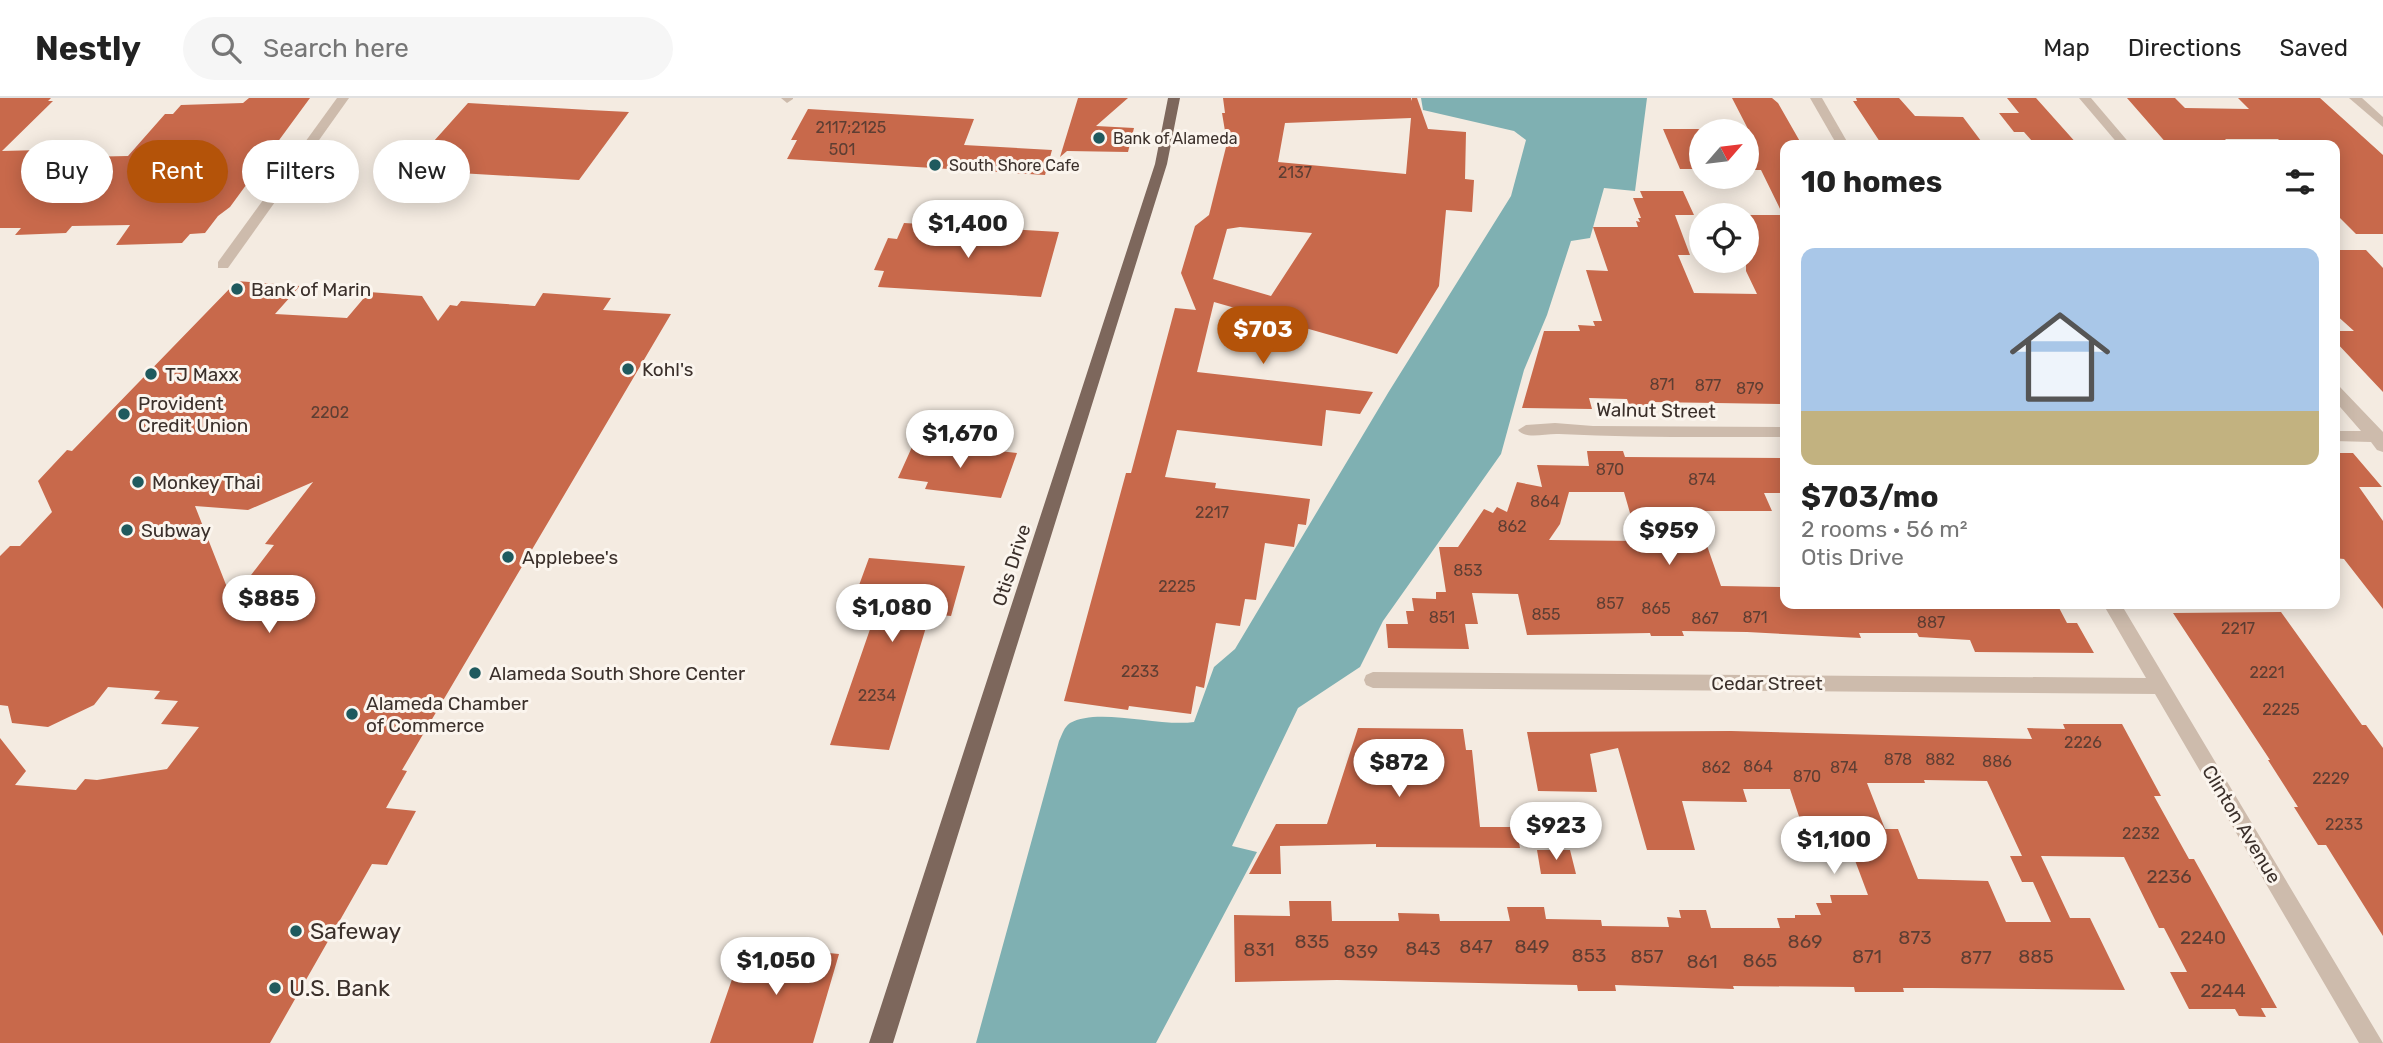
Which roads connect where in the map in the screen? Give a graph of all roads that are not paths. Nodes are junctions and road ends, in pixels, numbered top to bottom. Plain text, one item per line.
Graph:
1 (343, 98) edge
2 (1174, 98) edge
3 (1816, 98) edge
4 (2085, 98) edge
5 (2355, 98) edge
6 (2383, 123) edge
7 (1840, 140) edge
8 (2121, 140) edge
9 (223, 265) dead end
10 (2340, 397) edge
11 (1526, 430) dead end
12 (1780, 432) edge
13 (2340, 437) edge
14 (2380, 440) edge
15 (2115, 609) edge
16 (1373, 680) dead end
17 (2161, 686) junction
18 (881, 1043) edge
19 (2372, 1043) edge

1 - 9 street
2 - 18 main road, Otis Drive
3 - 7 street
4 - 8 street
5 - 6 street
10 - 14 street
11 - 12 street, Walnut Street
13 - 14 street
15 - 17 street, Clinton Avenue
16 - 17 street, Cedar Street
17 - 19 street, Clinton Avenue

